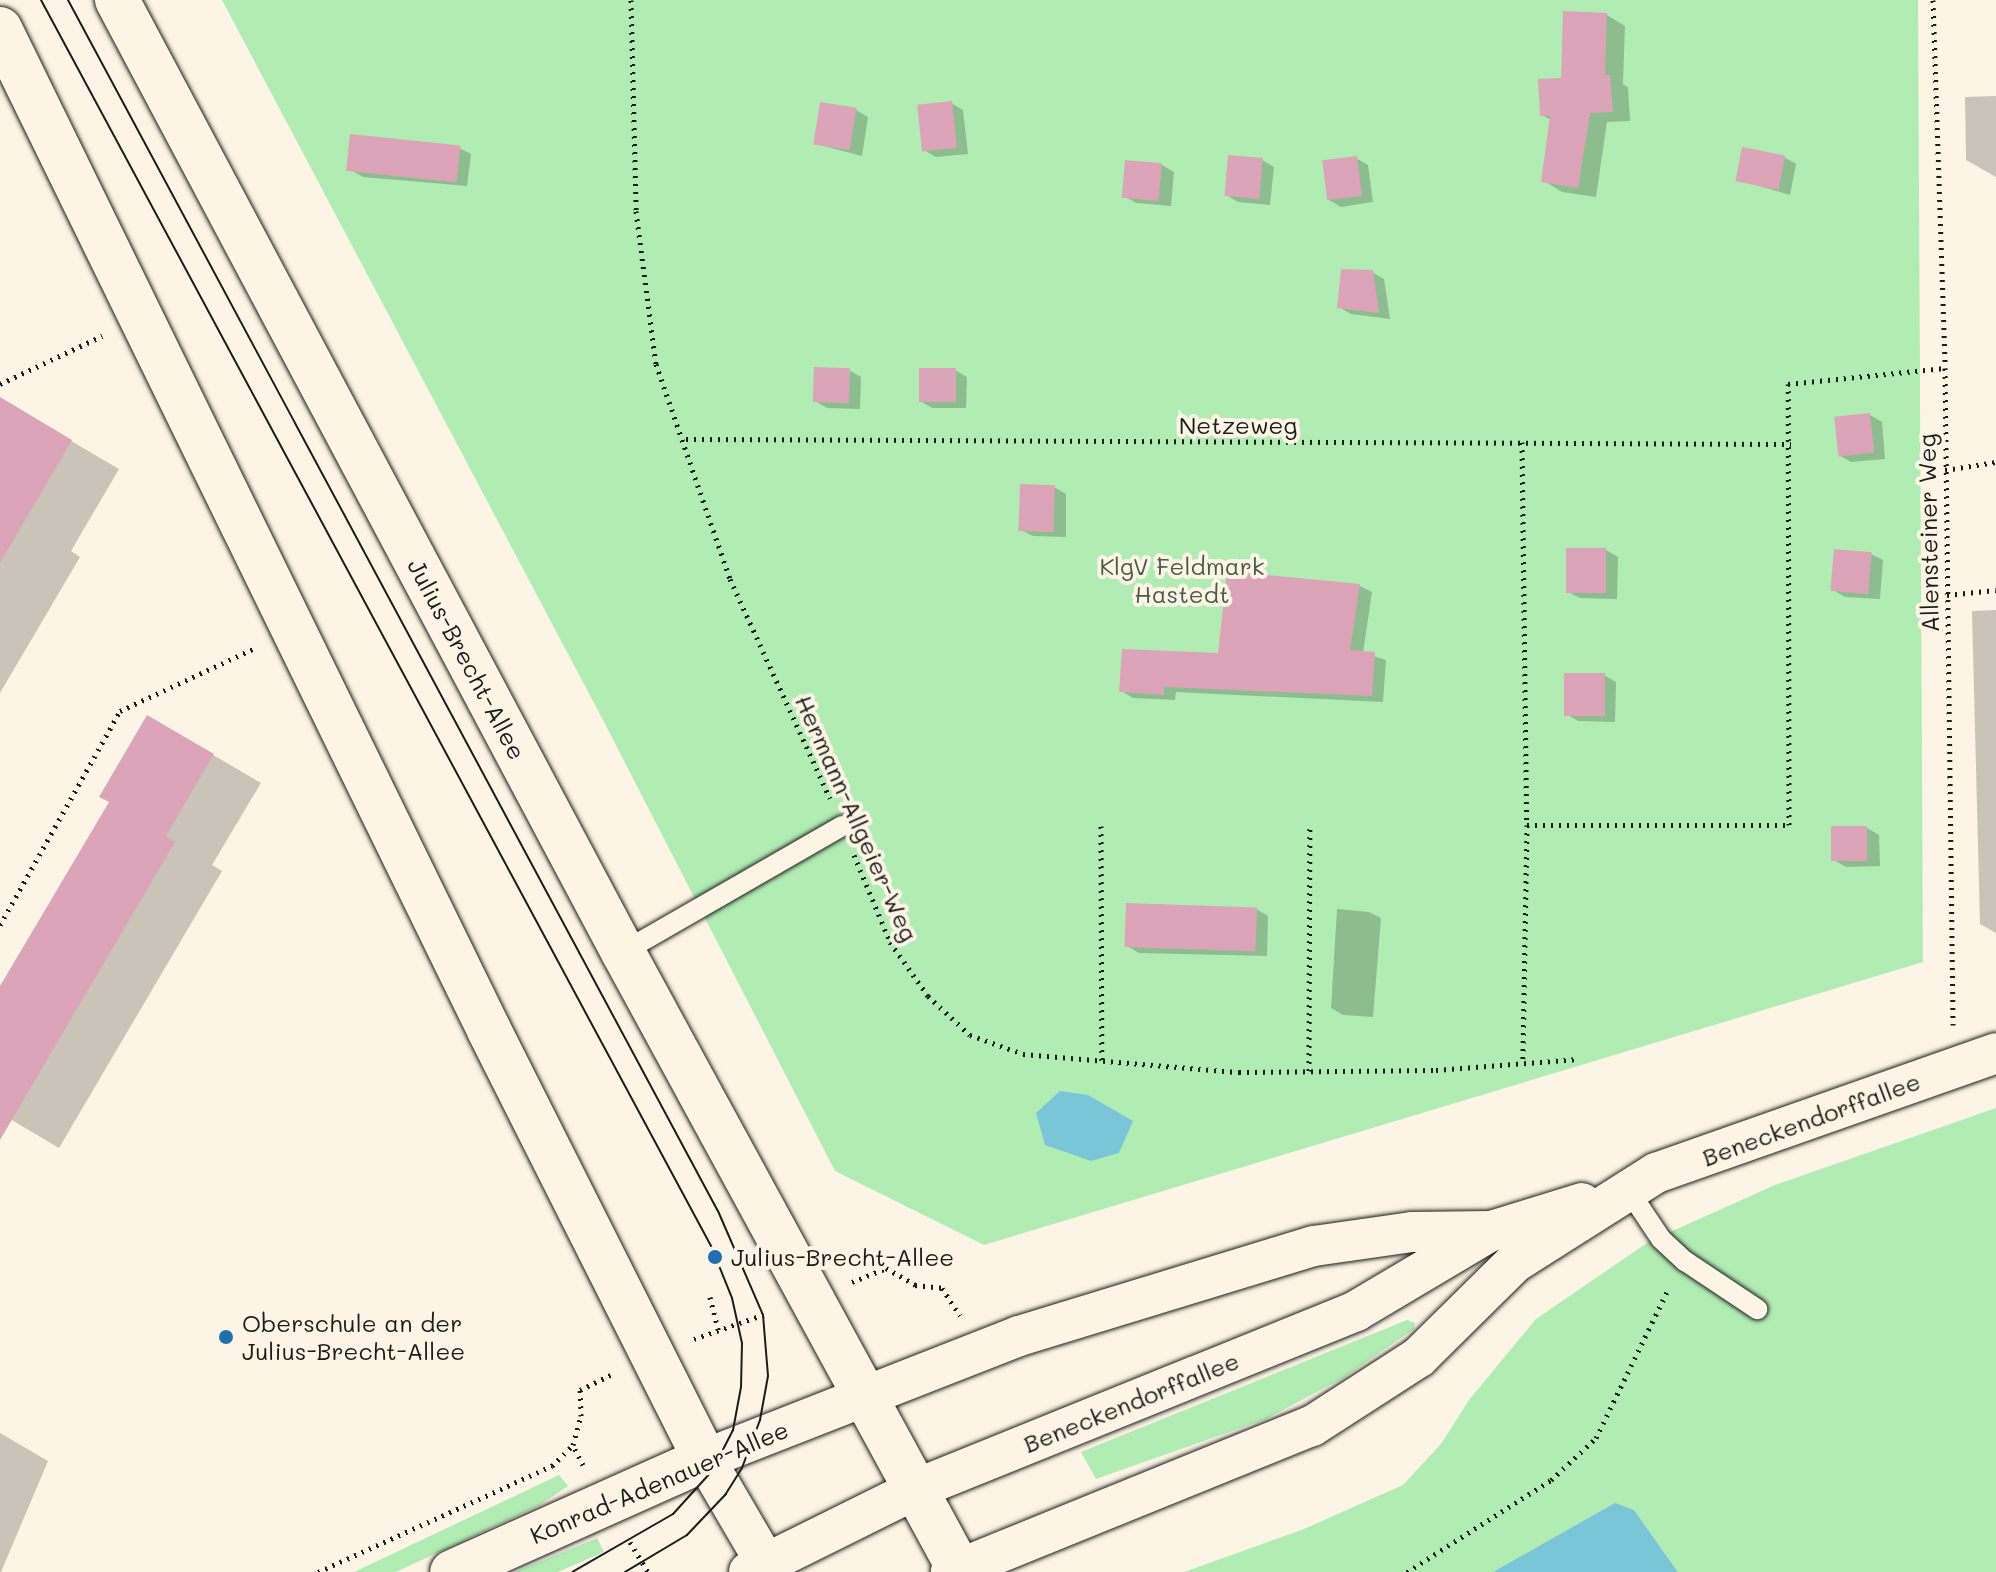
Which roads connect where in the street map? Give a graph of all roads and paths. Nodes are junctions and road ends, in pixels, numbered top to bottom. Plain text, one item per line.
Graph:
1 (117, 0) edge
2 (631, 0) edge
3 (1933, 0) edge
4 (0, 29) edge
5 (142, 317) junction
6 (1945, 368) junction
7 (0, 384) edge
8 (686, 439) junction
9 (1522, 442) junction
10 (1791, 444) junction
11 (1996, 462) edge
12 (1945, 470) junction
13 (1996, 590) edge
14 (1947, 595) junction
15 (296, 629) junction
16 (1527, 825) junction
17 (842, 826) junction
18 (1101, 826) dead end
19 (1310, 827) dead end
20 (0, 925) edge
21 (623, 952) junction
22 (1980, 1058) edge
23 (1579, 1059) dead end
24 (1523, 1060) junction
25 (1102, 1061) junction
26 (1309, 1071) junction
27 (1627, 1188) junction
28 (1491, 1231) junction
29 (1685, 1261) junction
30 (710, 1297) dead end
31 (813, 1297) junction
32 (1757, 1309) dead end
33 (718, 1330) junction
34 (983, 1351) junction
35 (653, 1355) junction
36 (866, 1395) junction
37 (573, 1445) junction
38 (705, 1459) junction
39 (916, 1489) junction
40 (605, 1504) junction
41 (762, 1569) edge
42 (956, 1571) edge
43 (318, 1572) edge
44 (452, 1572) edge
45 (1407, 1572) edge

1 - 21 main road, Julius-Brecht-Allee
2 - 8 path, Hermann-Allgeier-Weg
3 - 6 path, Allensteiner Weg
4 - 5 main road
5 - 7 path
5 - 15 main road
6 - 10 path
6 - 12 path, Allensteiner Weg
8 - 9 path, Netzeweg
8 - 17 path, Hermann-Allgeier-Weg
9 - 10 path, Netzeweg
9 - 16 path
10 - 16 path
11 - 12 path
12 - 14 path, Allensteiner Weg
13 - 14 path
14 - 22 path, Allensteiner Weg
15 - 20 path
15 - 35 main road
16 - 24 path
17 - 21 lane
17 - 25 path, Hermann-Allgeier-Weg
18 - 25 path
19 - 26 path
21 - 31 main road, Julius-Brecht-Allee
22 - 27 street, Beneckendorffallee
23 - 24 path, Hermann-Allgeier-Weg
24 - 26 path, Hermann-Allgeier-Weg
25 - 26 path, Hermann-Allgeier-Weg
27 - 28 street, Beneckendorffallee
27 - 29 lane
27 - 42 street, Beneckendorffallee
28 - 34 street, Beneckendorffallee
28 - 39 street, Beneckendorffallee
29 - 32 lane
29 - 45 path
30 - 33 path
31 - 33 path
31 - 34 path
31 - 36 main road, Julius-Brecht-Allee
33 - 35 path
34 - 36 street, Beneckendorffallee
35 - 37 path
35 - 38 main road
36 - 38 street, Konrad-Adenauer-Allee
36 - 39 main road, Julius-Brecht-Allee
37 - 40 path
37 - 43 path
38 - 40 main road, Konrad-Adenauer-Allee
38 - 41 street
39 - 41 street, Beneckendorffallee
39 - 42 main road, Julius-Brecht-Allee
40 - 44 main road, Konrad-Adenauer-Allee

